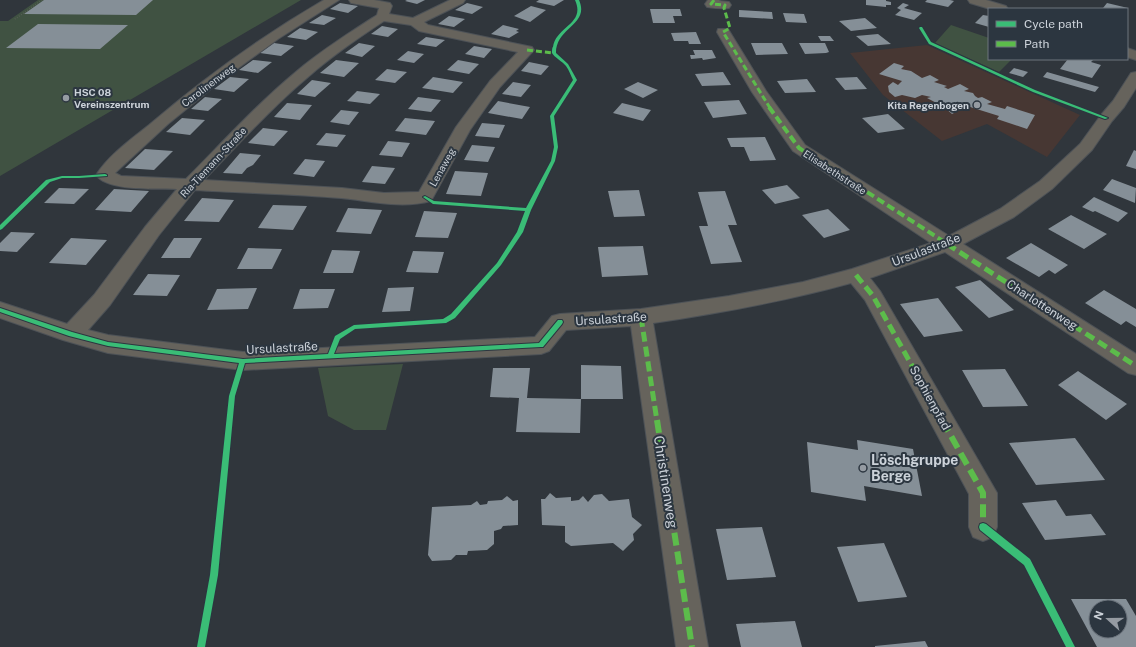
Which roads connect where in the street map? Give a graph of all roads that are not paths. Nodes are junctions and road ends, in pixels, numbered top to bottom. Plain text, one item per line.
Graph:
1 (333, 0) edge
2 (355, 0) edge
3 (458, 0) edge
4 (974, 0) edge
5 (999, 8) edge
6 (382, 17) junction
7 (415, 22) junction
8 (723, 32) dead end
9 (1136, 76) edge
10 (118, 181) joint
11 (190, 184) junction
12 (948, 244) junction
13 (856, 275) junction
14 (0, 310) edge
15 (641, 317) junction
16 (71, 334) junction
17 (1136, 366) edge
18 (983, 527) dead end
19 (692, 647) edge

1 - 10 street, Carolinenweg
2 - 6 street
3 - 7 street
4 - 5 street
6 - 7 street, Lenaweg
6 - 11 street, Ria-Tiemann-Straße
7 - 11 street, Lenaweg
8 - 12 street, Elisabethstraße
9 - 12 street, Ursulastraße
10 - 11 street, Lenaweg
11 - 16 street, Ria-Tiemann-Straße
12 - 13 street, Ursulastraße
12 - 17 street, Charlottenweg
13 - 15 street, Ursulastraße
13 - 18 street, Sophienpfad
14 - 16 street, Ursulastraße
15 - 16 street, Ursulastraße
15 - 19 street, Christinenweg

